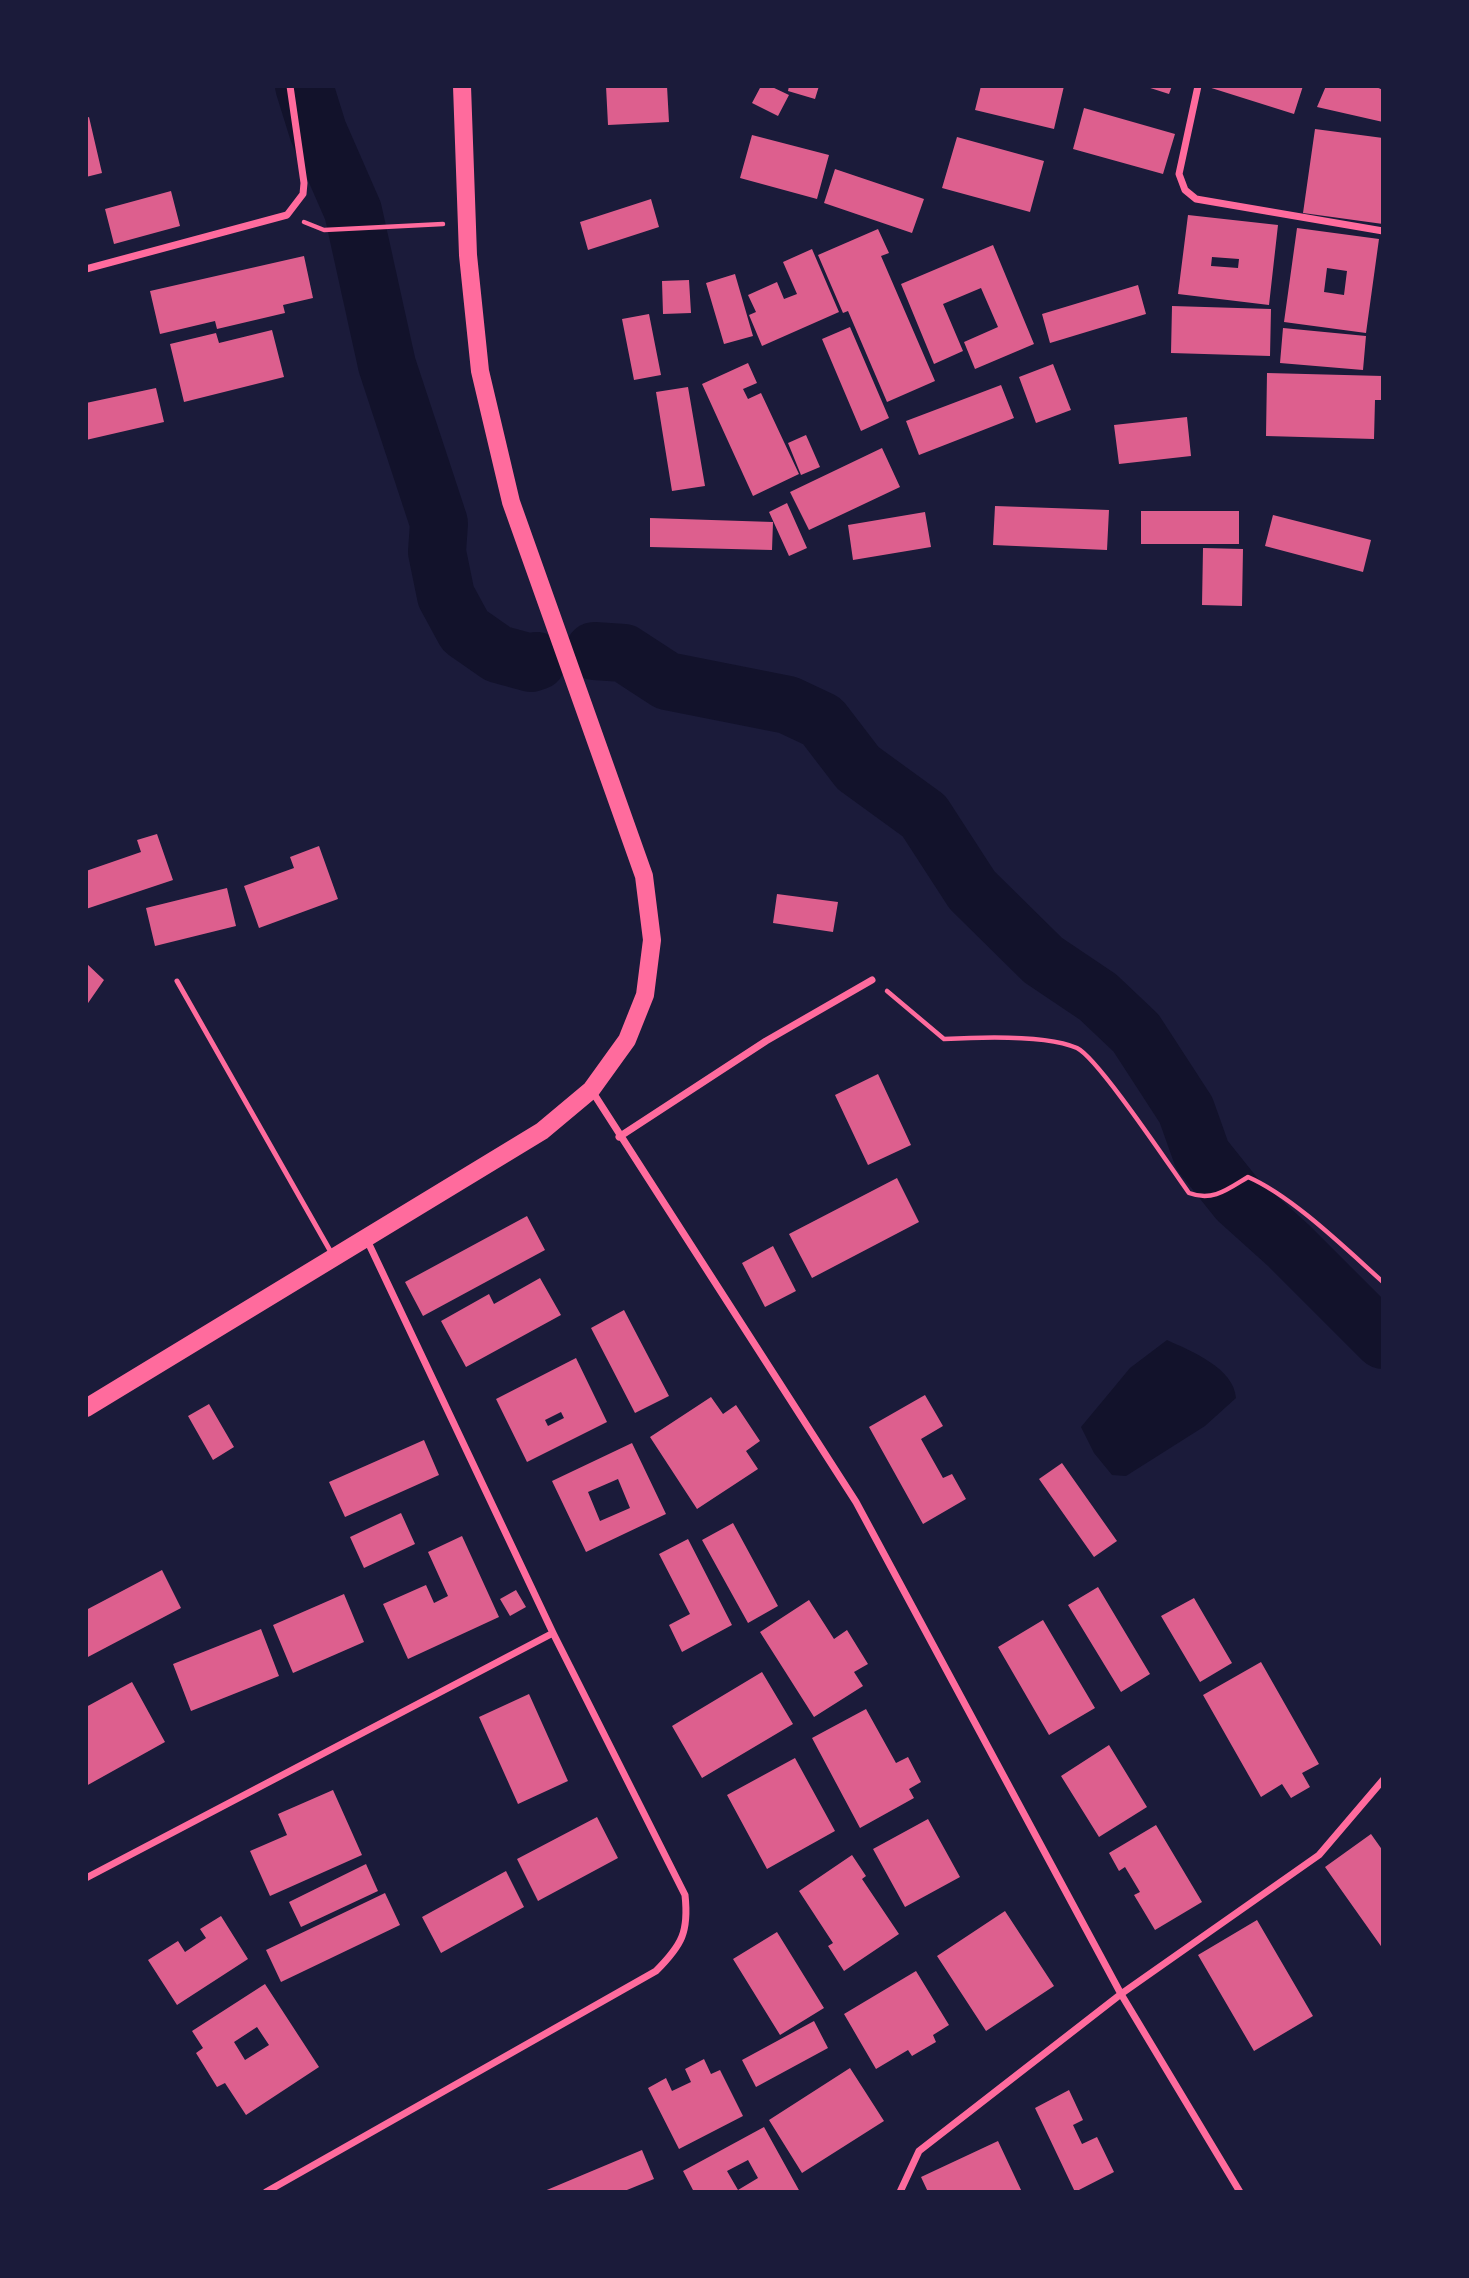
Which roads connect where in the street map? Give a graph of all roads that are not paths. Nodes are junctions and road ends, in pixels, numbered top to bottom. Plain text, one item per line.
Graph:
1 (290, 86) edge
2 (462, 86) edge
3 (1198, 86) edge
4 (1383, 231) edge
5 (86, 269) edge
6 (872, 979) road end
7 (177, 981) dead end
8 (591, 1090) junction
9 (619, 1137) junction
10 (365, 1237) junction
11 (333, 1257) junction
12 (88, 1402) edge
13 (553, 1633) junction
14 (1383, 1780) edge
15 (86, 1878) edge
16 (1121, 1994) junction
17 (266, 2192) edge
18 (900, 2192) edge
19 (1240, 2192) edge

1 - 5 street
2 - 8 main road
3 - 4 street
6 - 9 street
7 - 11 lane
8 - 9 street
8 - 10 main road
9 - 16 street
10 - 11 main road
10 - 13 street
11 - 12 main road
13 - 15 street
13 - 17 street
14 - 16 street
16 - 18 street
16 - 19 street

